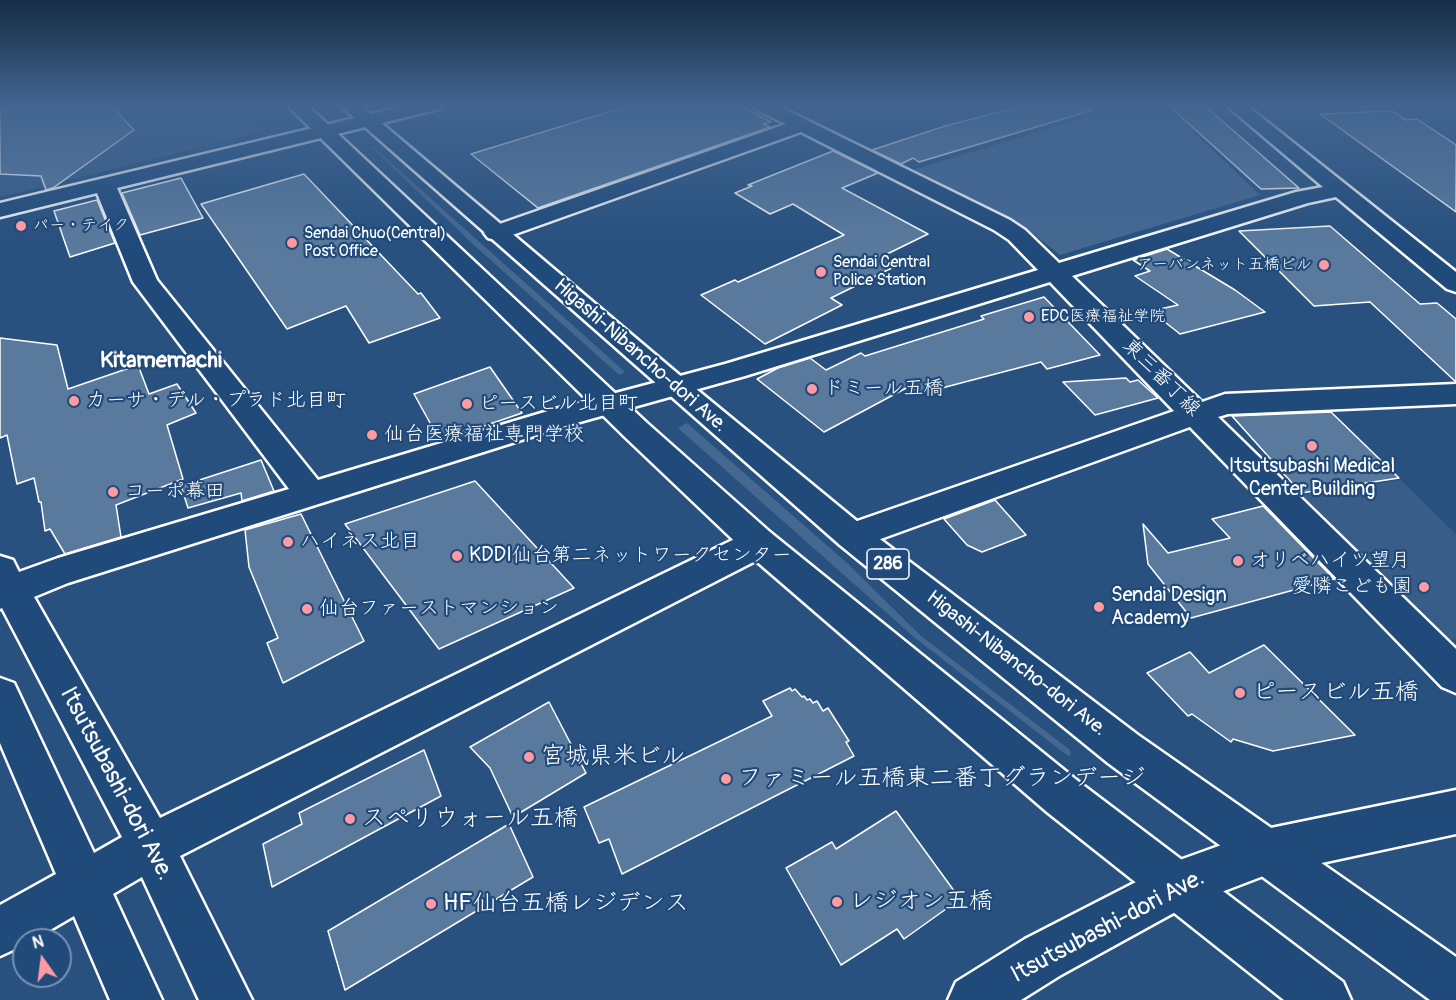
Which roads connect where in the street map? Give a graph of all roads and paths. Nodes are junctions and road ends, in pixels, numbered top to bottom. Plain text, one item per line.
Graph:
1 (242, 152) edge
2 (346, 152) edge
3 (402, 152) edge
4 (726, 152) edge
5 (855, 152) edge
6 (1293, 152) edge
7 (1320, 152) edge
8 (105, 186) junction
9 (1340, 190) junction
10 (0, 210) edge
11 (496, 233) junction
12 (1431, 237) dead end
13 (1054, 272) junction
14 (1456, 284) edge
15 (674, 386) junction
16 (1456, 394) edge
17 (611, 405) junction
18 (1196, 412) junction
19 (311, 494) junction
20 (852, 536) junction
21 (759, 543) junction
22 (3, 585) edge
23 (1456, 675) edge
24 (0, 696) edge
25 (1456, 812) edge
26 (151, 846) junction
27 (1266, 852) junction
28 (82, 885) junction
29 (1177, 885) junction
30 (0, 932) edge
31 (1456, 988) edge
32 (136, 1000) edge
33 (226, 1000) edge
34 (974, 1000) edge
35 (1325, 1000) edge

1 - 8 main road
2 - 17 main road
3 - 11 main road, Higashi-Nibancho-dori Ave. / 286
4 - 11 main road
5 - 13 main road, 東三番丁線
6 - 9 main road
7 - 12 main road
8 - 10 main road
8 - 19 main road
9 - 13 main road
9 - 14 main road
11 - 15 main road, Higashi-Nibancho-dori Ave. / 286
13 - 15 main road
13 - 18 main road, 東三番丁線
15 - 17 main road
15 - 20 main road, Higashi-Nibancho-dori Ave. / 286
16 - 18 main road
17 - 19 main road
17 - 21 main road
18 - 20 main road
18 - 23 main road, 東三番丁線
19 - 22 main road
20 - 27 main road, Higashi-Nibancho-dori Ave. / 286
21 - 26 main road
21 - 29 main road
22 - 26 main road, Itsutsubashi-dori Ave.
24 - 28 main road
25 - 27 main road, Itsutsubashi-dori Ave.
26 - 28 main road
26 - 33 main road, Itsutsubashi-dori Ave.
27 - 29 main road, Itsutsubashi-dori Ave.
27 - 31 main road, Higashi-Nibancho-dori Ave. / 286
28 - 30 main road
28 - 32 main road
29 - 34 main road, Itsutsubashi-dori Ave.
29 - 35 main road

